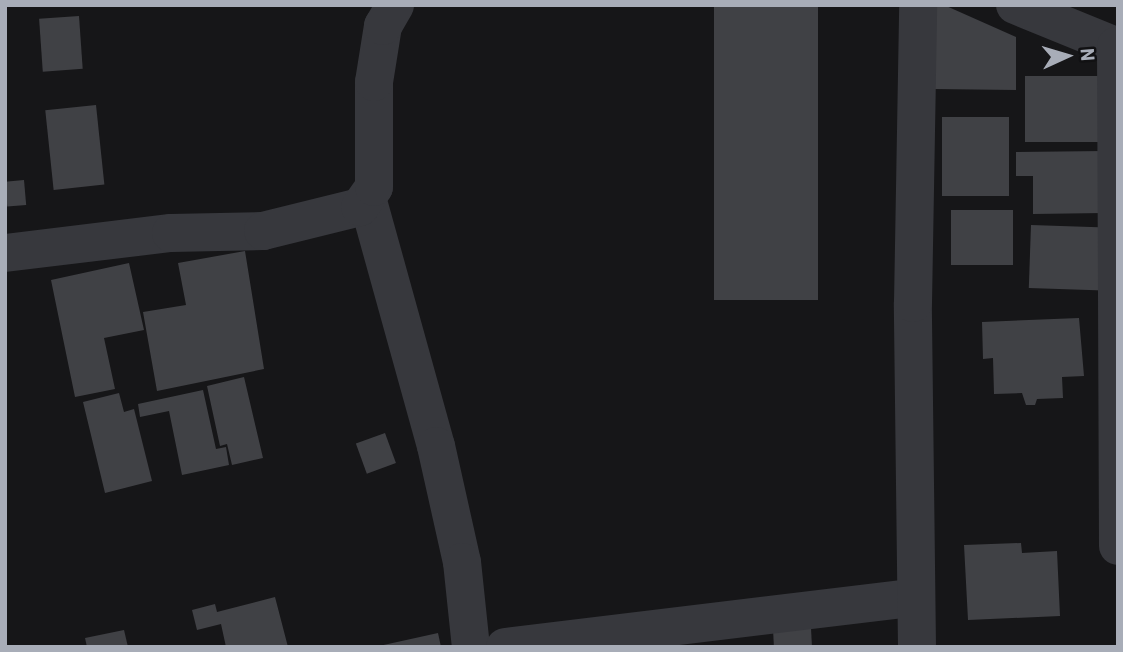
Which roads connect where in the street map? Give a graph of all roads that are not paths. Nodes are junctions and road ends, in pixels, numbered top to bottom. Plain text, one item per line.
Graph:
1 (396, 5) edge
2 (918, 5) edge
3 (1015, 5) edge
4 (1104, 33) edge
5 (368, 201) junction
6 (5, 253) edge
7 (1118, 546) edge
8 (916, 597) junction
9 (471, 647) edge
10 (505, 647) edge
11 (917, 647) edge

1 - 5 street
2 - 8 street
3 - 4 street
4 - 7 street
5 - 6 street
5 - 9 street
8 - 10 street
8 - 11 street

